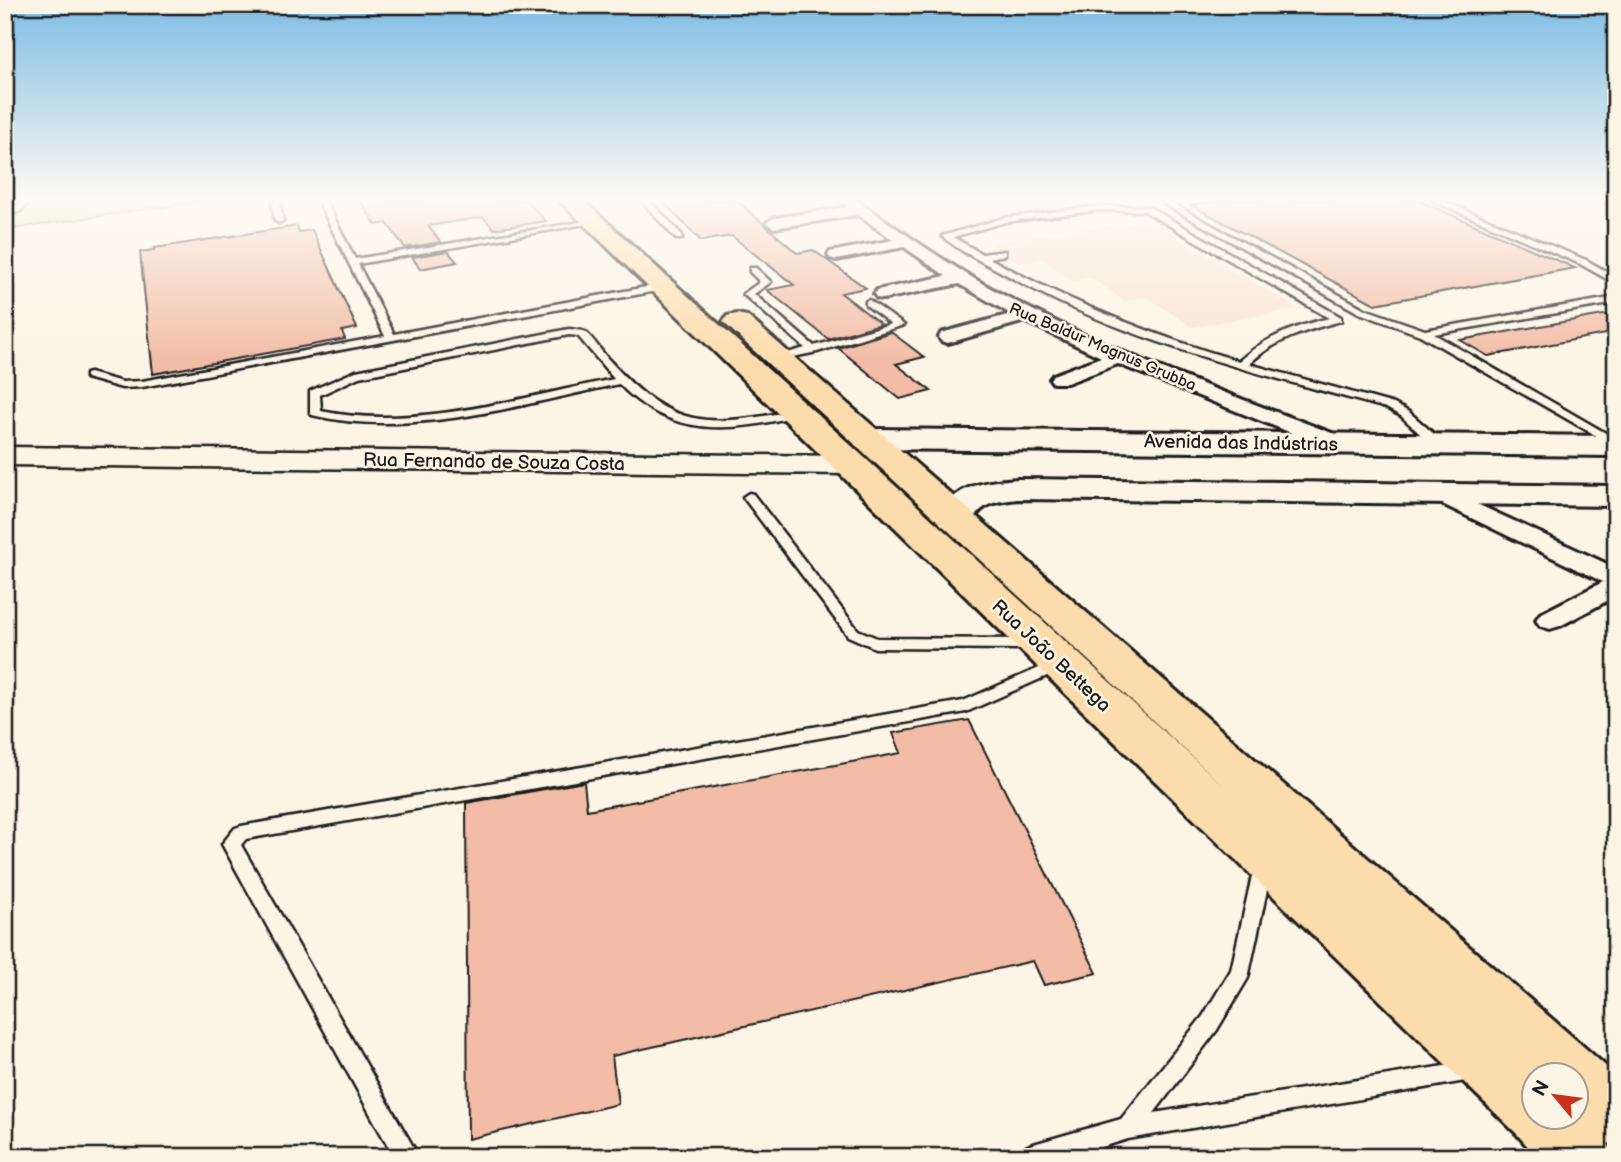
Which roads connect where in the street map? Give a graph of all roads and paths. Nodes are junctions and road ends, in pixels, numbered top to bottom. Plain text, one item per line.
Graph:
1 (348, 254) edge
2 (384, 254) edge
3 (631, 254) edge
4 (661, 254) edge
5 (840, 254) edge
6 (925, 254) edge
7 (976, 254) edge
8 (996, 254) edge
9 (1225, 254) edge
10 (1257, 254) edge
11 (1564, 254) edge
12 (836, 255) dead end
13 (981, 257) junction
14 (352, 262) junction
15 (753, 270) dead end
16 (961, 278) junction
17 (1616, 281) edge
18 (662, 287) junction
19 (876, 299) joint
20 (1616, 300) edge
21 (1027, 315) junction
22 (1423, 333) junction
23 (948, 337) dead end
24 (391, 338) junction
25 (813, 349) junction
26 (1121, 356) junction
27 (778, 359) junction
28 (1241, 365) junction
29 (89, 376) dead end
30 (1060, 379) dead end
31 (619, 381) junction
32 (813, 410) junction
33 (5, 433) edge
34 (1301, 443) junction
35 (1337, 443) junction
36 (1438, 444) junction
37 (1616, 445) edge
38 (859, 452) junction
39 (5, 456) edge
40 (136, 456) junction
41 (1310, 492) junction
42 (1440, 494) junction
43 (1616, 496) edge
44 (749, 497) dead end
45 (955, 518) junction
46 (1616, 578) edge
47 (1616, 585) edge
48 (1549, 620) dead end
49 (1073, 649) junction
50 (1265, 856) junction
51 (1520, 1063) edge
52 (1490, 1069) junction
53 (1520, 1085) edge
54 (1128, 1128) junction
55 (407, 1157) edge
56 (1030, 1157) edge

1 - 14 lane
2 - 14 lane
3 - 18 main road, Rua João Bettega
4 - 27 main road, Rua João Bettega
5 - 12 street
6 - 16 street, Rua Baldur Magnus Grubba
7 - 13 lane
8 - 13 lane
9 - 28 lane
10 - 22 lane
11 - 17 lane
13 - 28 lane
14 - 24 lane
15 - 25 lane
16 - 19 street
16 - 21 street, Rua Baldur Magnus Grubba
18 - 24 lane
18 - 32 main road, Rua João Bettega
19 - 25 lane
20 - 22 lane
21 - 23 street
21 - 26 street, Rua Baldur Magnus Grubba
22 - 37 lane
24 - 29 lane
25 - 27 lane
26 - 30 street
26 - 35 street, Rua Baldur Magnus Grubba
27 - 32 main road, Rua João Bettega
28 - 36 lane
31 - 31 lane
31 - 32 lane
32 - 38 main road, Rua João Bettega
33 - 40 street, Rua Fernando de Souza Costa
34 - 35 main road, Avenida das Indústrias
34 - 38 main road, Avenida das Indústrias
34 - 41 main road
35 - 36 main road, Avenida das Indústrias
36 - 37 main road, Avenida das Indústrias
38 - 40 street, Rua Fernando de Souza Costa
38 - 45 main road, Rua João Bettega
38 - 49 main road, Rua João Bettega
39 - 40 street, Rua Fernando de Souza Costa
41 - 42 main road
41 - 45 main road
42 - 43 main road
42 - 46 street
44 - 49 lane
45 - 49 main road, Rua João Bettega
47 - 48 street
49 - 50 main road, Rua João Bettega
49 - 51 main road, Rua João Bettega
49 - 55 lane
50 - 52 main road, Rua João Bettega
50 - 54 lane
52 - 53 main road, Rua João Bettega
52 - 54 lane
54 - 56 lane

